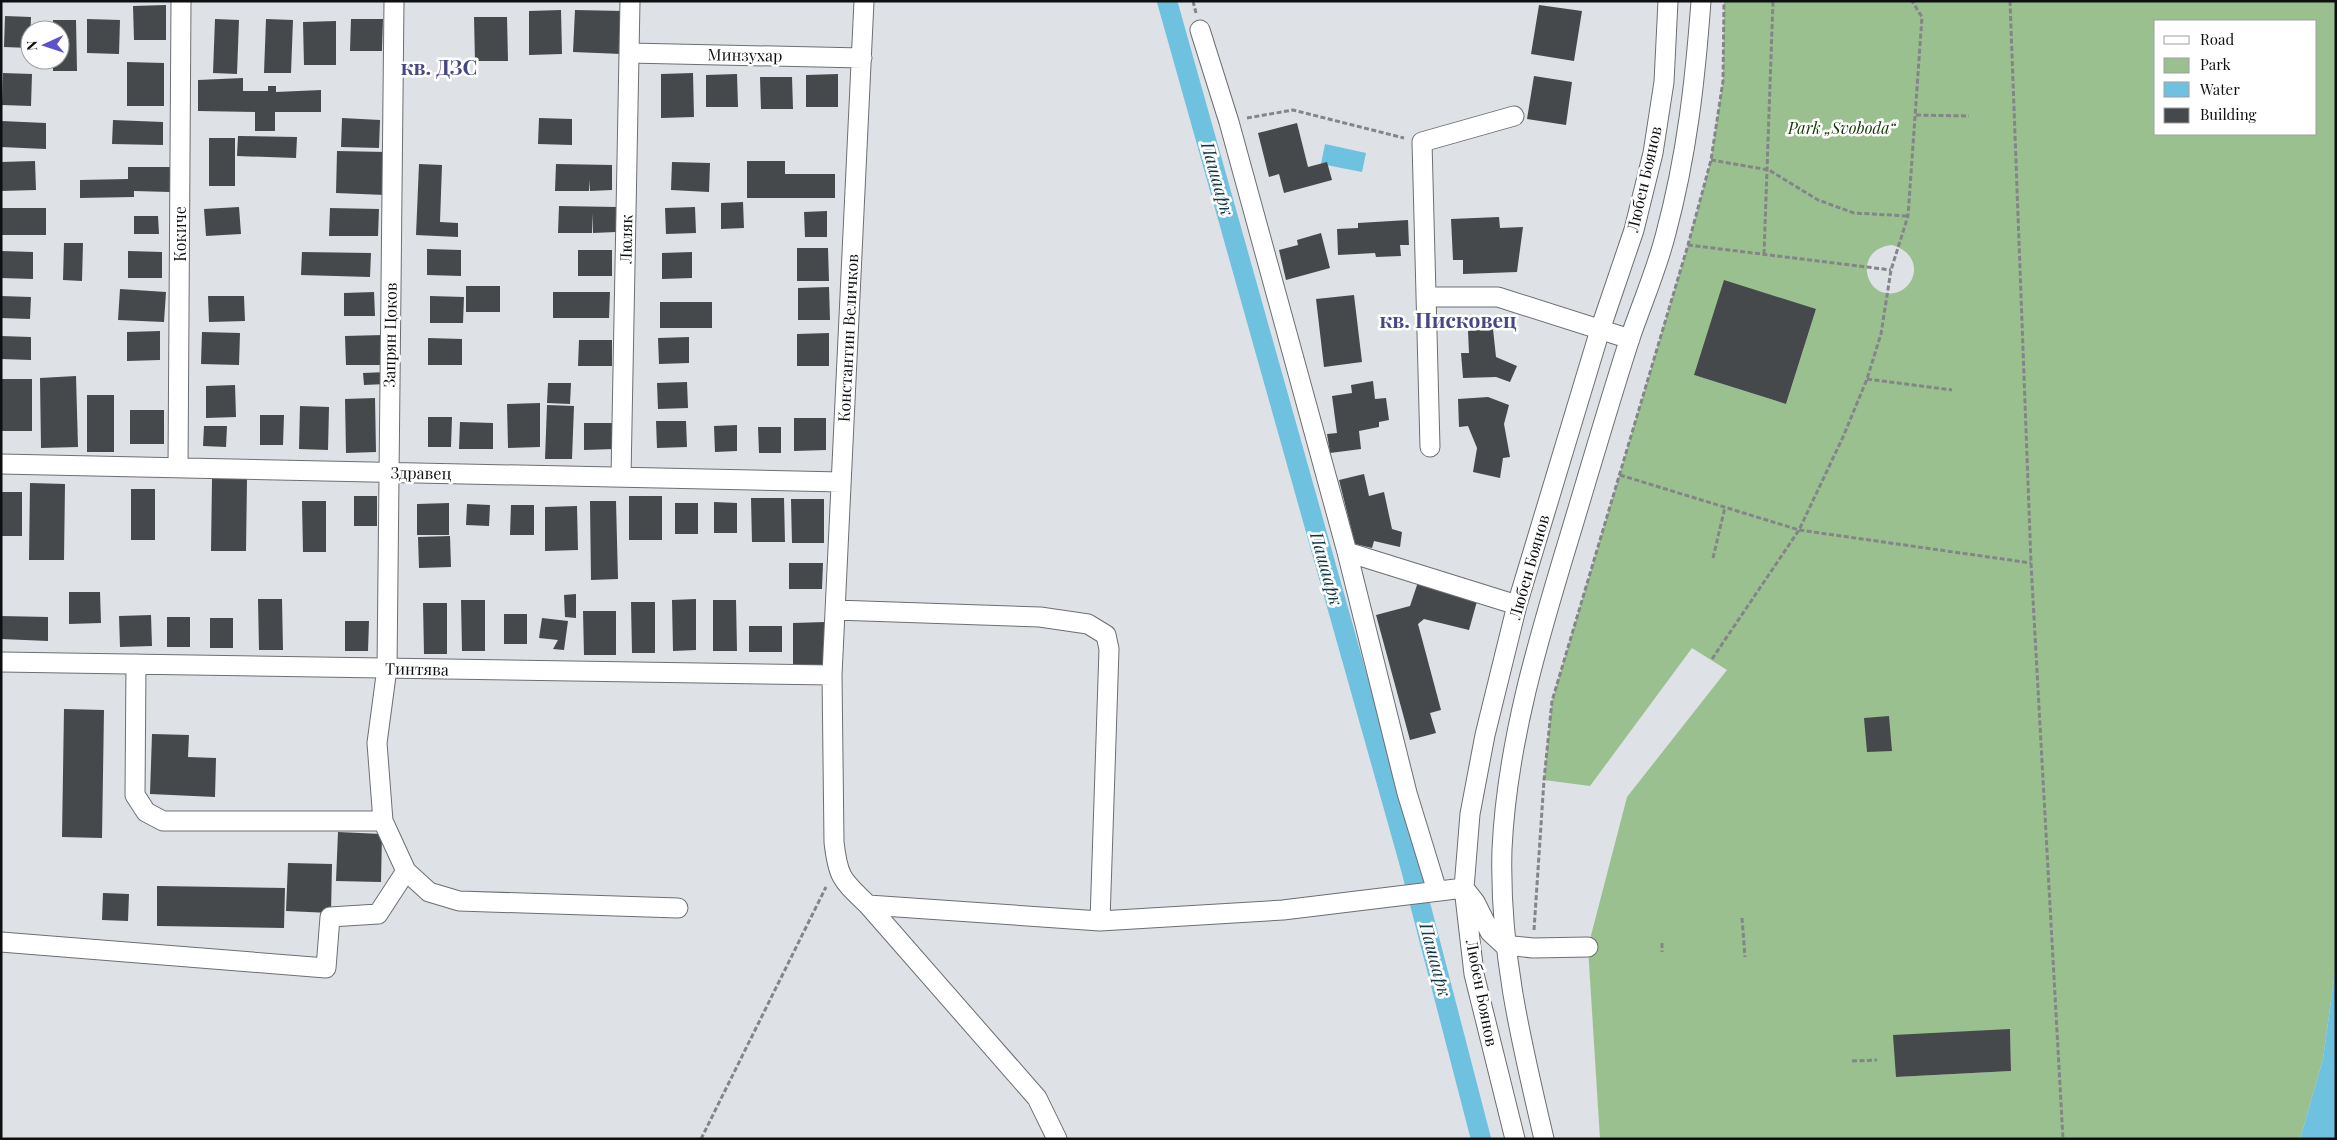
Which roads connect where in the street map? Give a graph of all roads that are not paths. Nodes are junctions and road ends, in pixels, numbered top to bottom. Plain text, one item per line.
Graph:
1 (181, 1) edge
2 (394, 1) edge
3 (630, 1) edge
4 (864, 1) edge
5 (1668, 1) edge
6 (1700, 1) edge
7 (1200, 30) dead end
8 (630, 53) junction
9 (862, 58) junction
10 (1514, 116) dead end
11 (1426, 297) junction
12 (1600, 330) junction
13 (1630, 339) junction
14 (1430, 446) dead end
15 (1, 464) edge
16 (178, 468) junction
17 (389, 472) junction
18 (621, 477) junction
19 (841, 482) junction
20 (1347, 552) junction
21 (1517, 605) junction
22 (835, 610) junction
23 (1, 662) edge
24 (136, 664) junction
25 (387, 668) junction
26 (832, 675) junction
27 (383, 821) junction
28 (406, 871) junction
29 (1464, 888) junction
30 (1434, 891) junction
31 (868, 905) junction
32 (678, 908) dead end
33 (1100, 920) junction
34 (1, 942) edge
35 (1504, 945) junction
36 (1588, 947) dead end
37 (1057, 1139) edge
38 (1514, 1139) edge
39 (1544, 1139) edge

1 - 16 street, Кокиче
2 - 17 street, Запрян Цоков
3 - 8 street, Люляк
4 - 9 street, Константин Величков
5 - 12 street, Любен Боянов
6 - 13 street, Любен Боянов
7 - 20 street
8 - 9 street, Минзухар
8 - 18 street, Люляк
9 - 19 street, Константин Величков
10 - 11 street
11 - 12 street
11 - 14 street
12 - 13 street
12 - 21 street, Любен Боянов
13 - 35 street, Любен Боянов
15 - 16 street, Здравец
16 - 17 street, Здравец
17 - 18 street, Здравец
17 - 25 street, Запрян Цоков
18 - 19 street, Здравец
19 - 22 street, Константин Величков
20 - 21 street
20 - 30 street
21 - 29 street, Любен Боянов
22 - 26 street, Константин Величков
22 - 33 street
23 - 24 street, Тинтява
24 - 25 street, Тинтява
24 - 27 street
25 - 26 street, Тинтява
25 - 27 street, Запрян Цоков
26 - 31 street, Константин Величков
27 - 28 street
28 - 32 street
28 - 34 street
29 - 30 street
29 - 35 street
29 - 38 street, Любен Боянов
30 - 33 street
31 - 33 street
31 - 37 street
35 - 36 street
35 - 39 street, Любен Боянов

